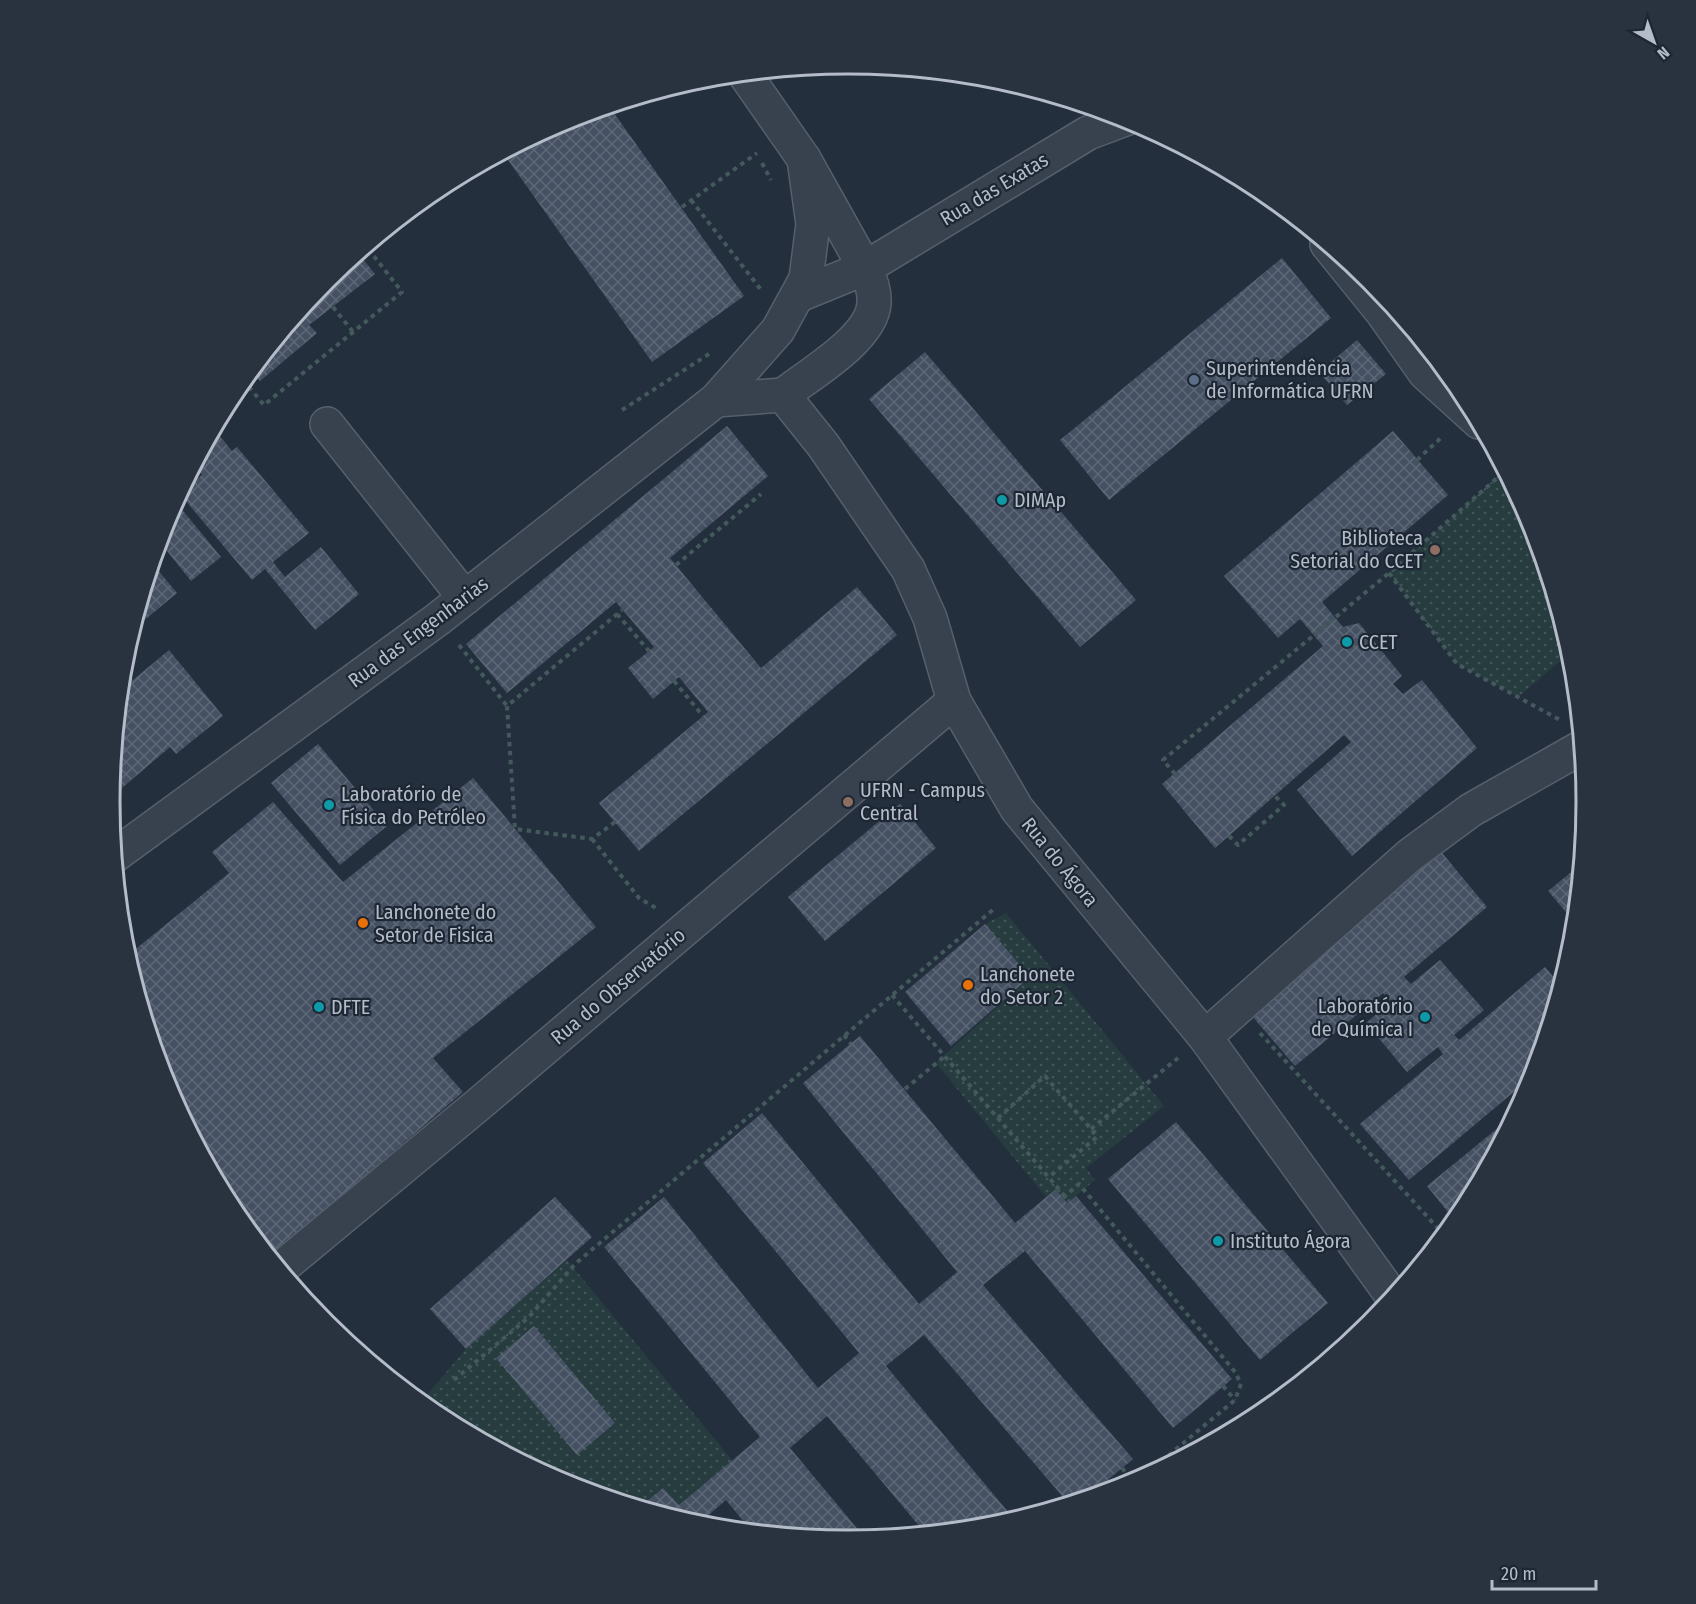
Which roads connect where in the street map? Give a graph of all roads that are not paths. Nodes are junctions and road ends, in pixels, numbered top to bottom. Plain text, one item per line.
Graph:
1 (749, 81) edge
2 (1113, 124) edge
3 (804, 159) junction
4 (865, 268) junction
5 (1358, 282) edge
6 (799, 295) junction
7 (778, 330) junction
8 (783, 395) junction
9 (716, 400) junction
10 (1457, 402) edge
11 (327, 424) dead end
12 (465, 598) junction
13 (954, 701) junction
14 (1573, 738) edge
15 (121, 850) edge
16 (1205, 1037) junction
17 (286, 1264) edge
18 (1388, 1290) edge

1 - 3 lane
2 - 4 lane, Rua das Exatas
3 - 4 lane
3 - 6 lane, Rua das Engenharias
4 - 6 lane, Rua das Exatas
4 - 8 lane
5 - 10 lane
6 - 7 lane, Rua das Engenharias
7 - 8 lane
7 - 9 lane, Rua das Engenharias
8 - 9 lane
8 - 13 lane, Rua do Ágora
9 - 12 lane, Rua das Engenharias
11 - 12 lane
12 - 15 lane, Rua das Engenharias
13 - 16 lane, Rua do Ágora
13 - 17 lane, Rua do Observatório
14 - 16 lane
16 - 18 lane, Rua do Ágora

